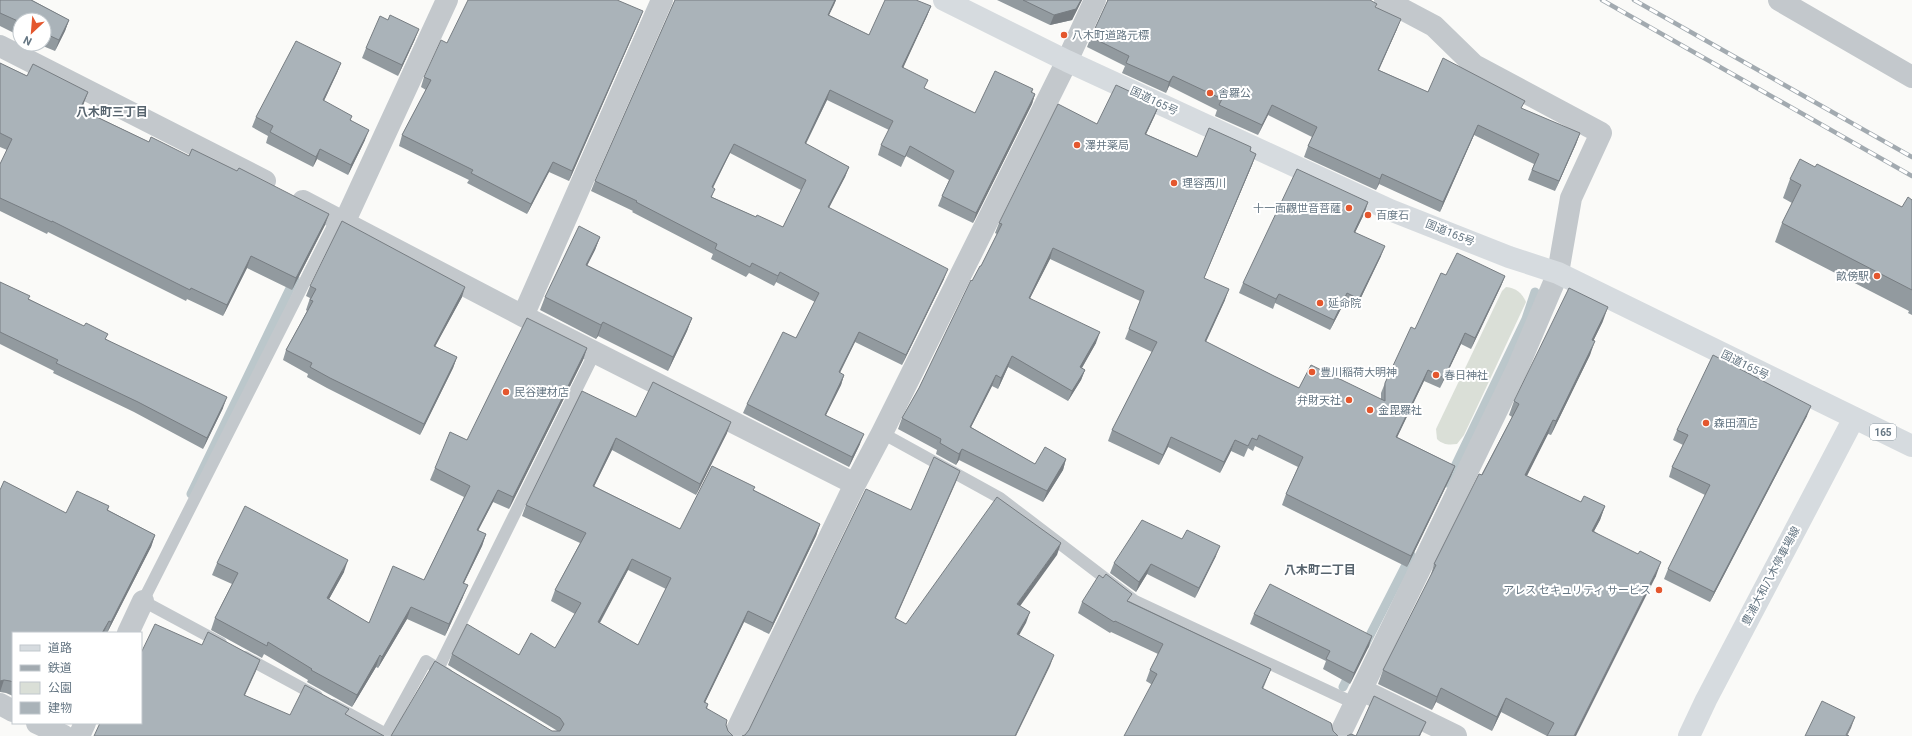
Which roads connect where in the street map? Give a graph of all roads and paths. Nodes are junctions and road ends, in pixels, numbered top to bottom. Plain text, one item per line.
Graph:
1 (447, 0) edge
2 (662, 0) edge
3 (944, 0) edge
4 (1095, 0) edge
5 (1384, 0) edge
6 (1779, 0) edge
7 (0, 46) edge
8 (1067, 61) junction
9 (1912, 77) edge
10 (341, 220) junction
11 (1558, 273) junction
12 (523, 316) junction
13 (595, 352) junction
14 (1854, 418) junction
15 (882, 434) junction
16 (1912, 446) edge
17 (855, 484) junction
18 (143, 601) junction
19 (128, 632) edge
20 (438, 669) junction
21 (458, 681) edge
22 (1359, 697) junction
23 (0, 704) edge
24 (12, 710) edge
25 (85, 724) edge
26 (79, 736) edge
27 (734, 736) edge
28 (1339, 736) edge
29 (1456, 736) edge
30 (1690, 736) edge

1 - 10 street
2 - 12 street
3 - 8 main road, 国道165号 / 165
4 - 8 street
5 - 11 street
6 - 9 street
7 - 10 street
8 - 11 main road, 国道165号 / 165
8 - 15 street
10 - 12 street
10 - 18 lane
11 - 14 main road, 国道165号 / 165
11 - 22 street
12 - 13 street
13 - 17 street
13 - 20 lane
14 - 16 main road, 国道165号 / 165
14 - 30 main road, 豊浦大和八木停車場線
15 - 17 street
15 - 22 lane
17 - 27 street
18 - 19 street
18 - 20 lane
20 - 21 lane
22 - 28 street
22 - 29 street
23 - 24 street
25 - 26 street

